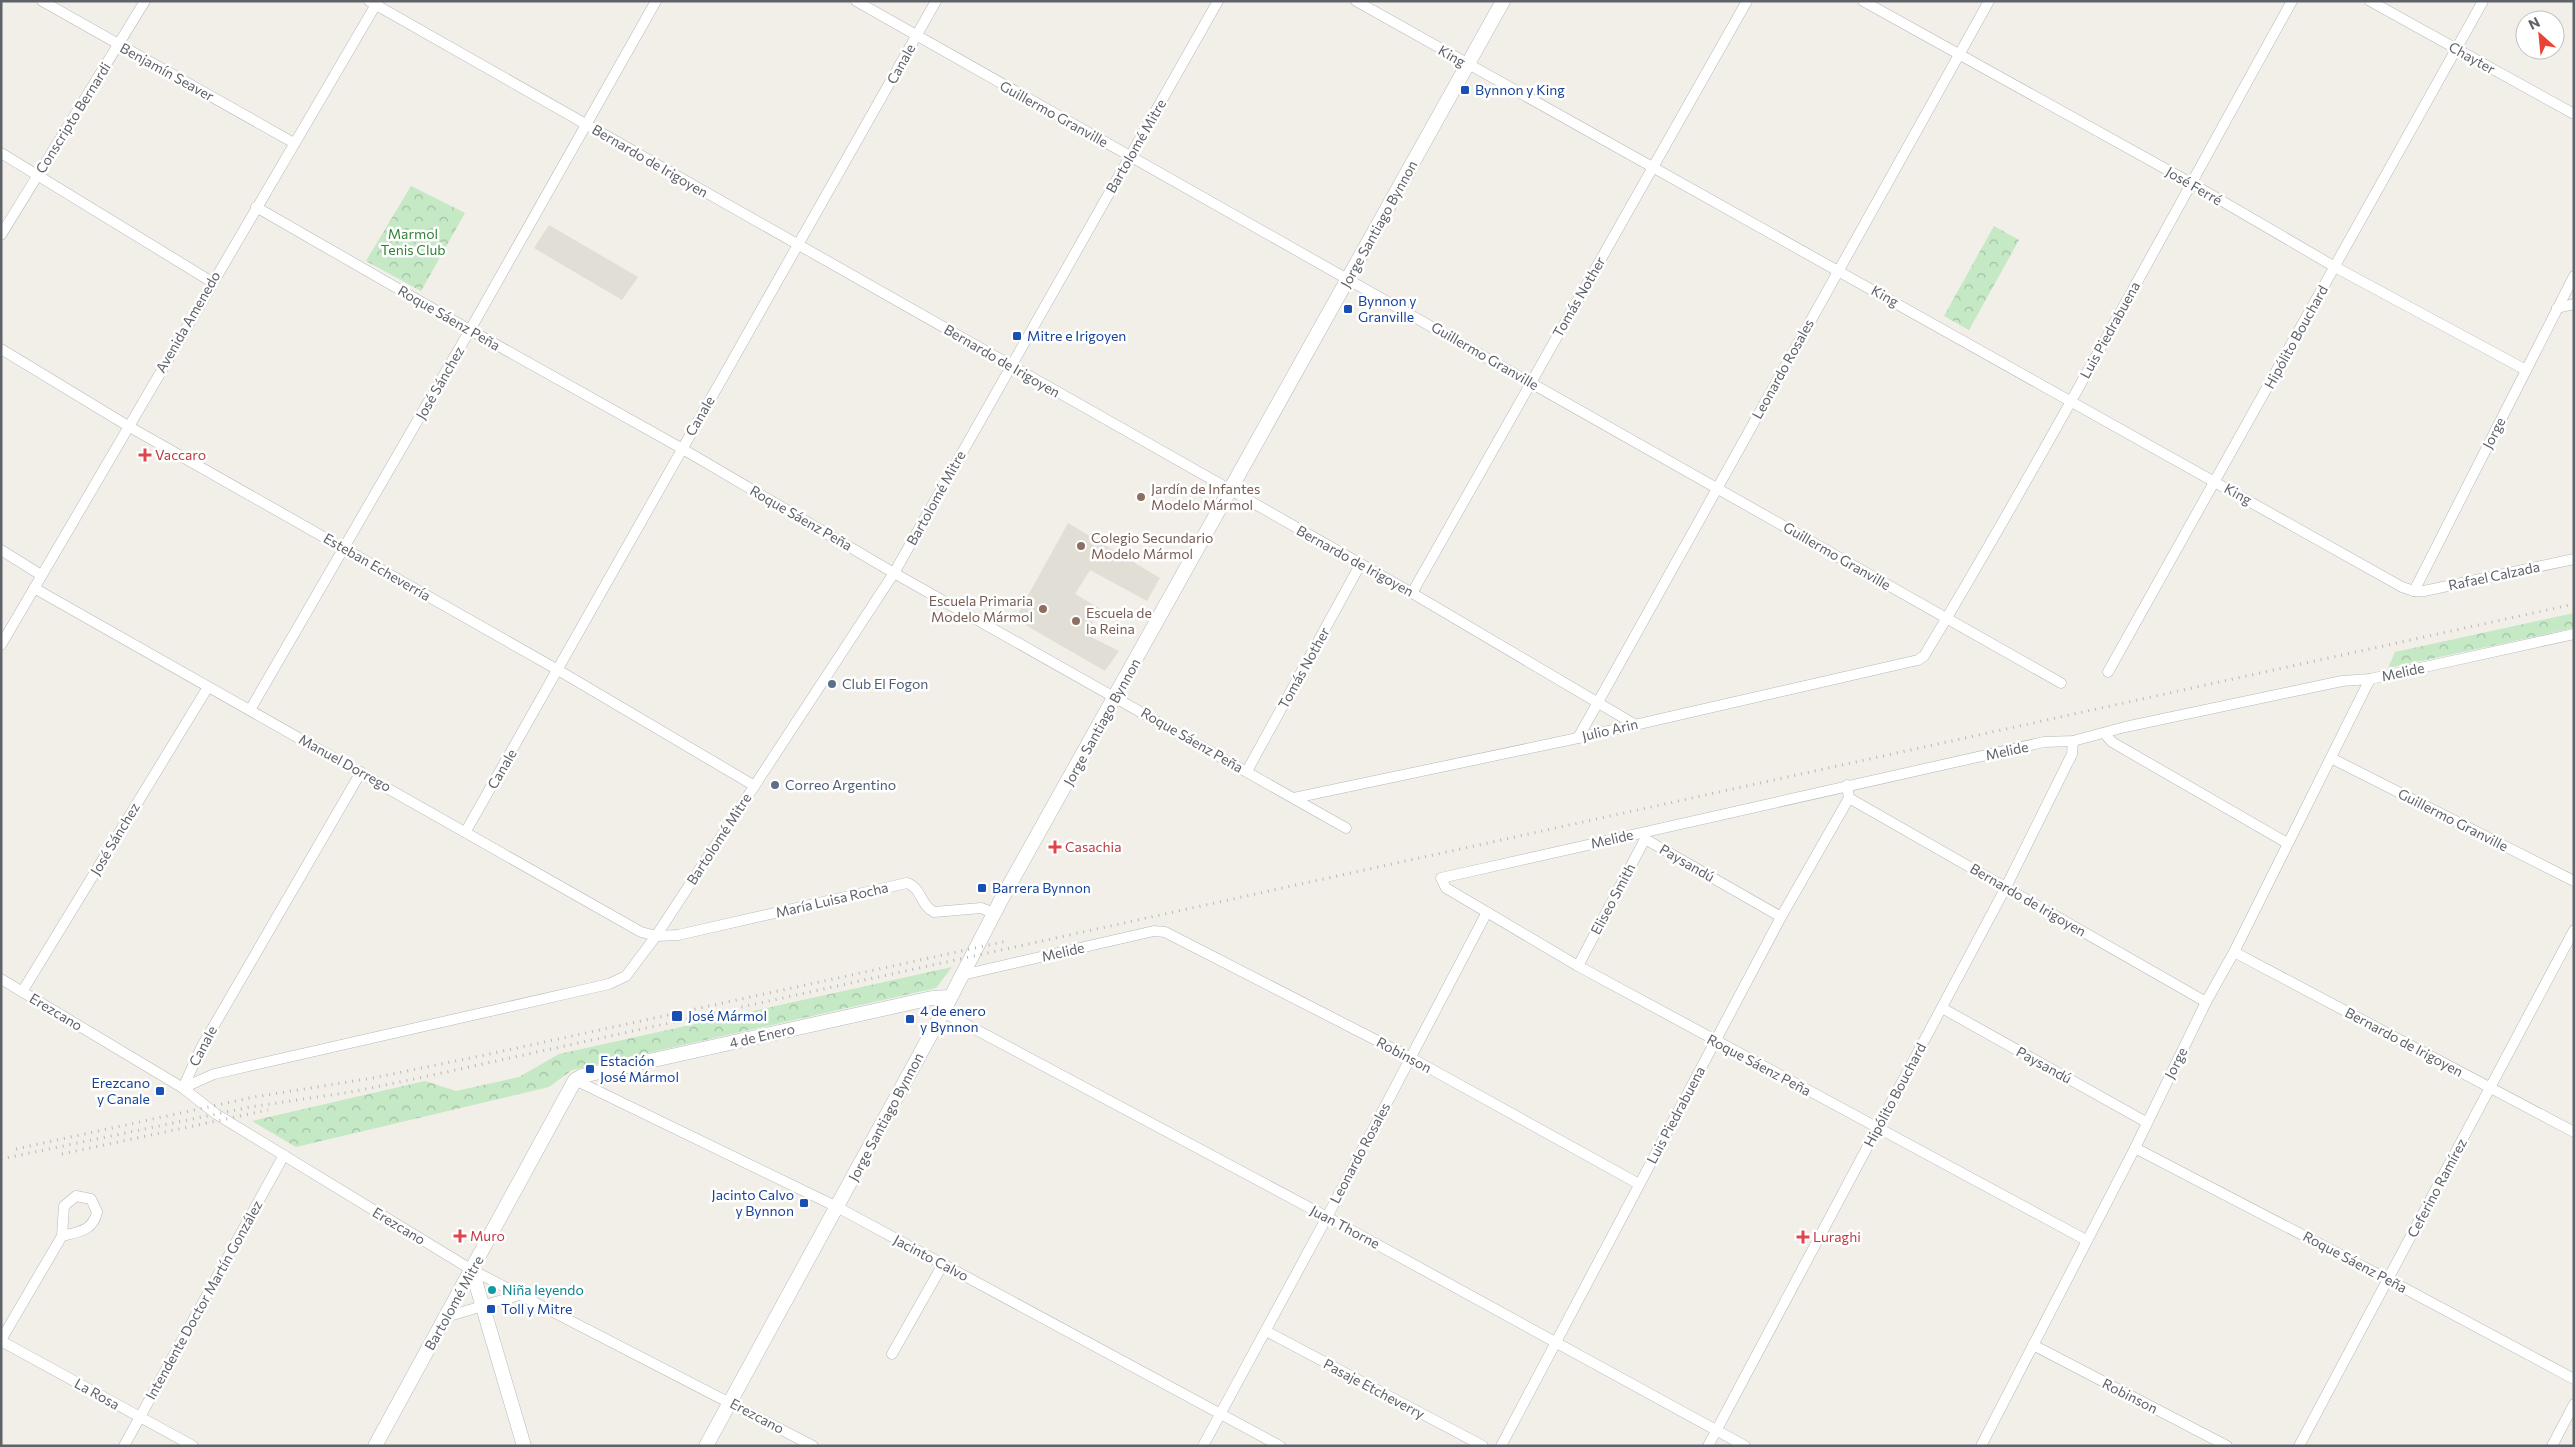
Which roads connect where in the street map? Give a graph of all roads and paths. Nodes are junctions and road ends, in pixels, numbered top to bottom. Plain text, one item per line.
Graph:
1 (42, 1) edge
2 (145, 1) edge
3 (656, 1) edge
4 (856, 1) edge
5 (936, 1) edge
6 (1218, 1) edge
7 (1356, 1) edge
8 (1503, 1) edge
9 (1747, 1) edge
10 (1863, 1) edge
11 (1989, 1) edge
12 (2292, 1) edge
13 (2370, 1) edge
14 (2484, 1) edge
15 (374, 3) edge
16 (916, 36) junction
17 (119, 46) junction
18 (2456, 50) junction
19 (1958, 56) junction
20 (1468, 65) junction
21 (2574, 114) edge
22 (586, 125) junction
23 (294, 143) junction
24 (1, 153) edge
25 (1130, 157) junction
26 (1653, 166) junction
27 (37, 176) junction
28 (2191, 183) junction
29 (256, 207) junction
30 (1, 235) edge
31 (798, 245) junction
32 (2335, 267) junction
33 (1838, 269) junction
34 (2574, 276) edge
35 (1349, 278) junction
36 (212, 282) junction
37 (2574, 304) edge
38 (2557, 308) junction
39 (470, 330) junction
40 (1, 348) edge
41 (1010, 365) junction
42 (2526, 370) junction
43 (1530, 382) junction
44 (2071, 400) junction
45 (128, 426) junction
46 (681, 448) junction
47 (2216, 482) junction
48 (1718, 488) junction
49 (1231, 492) junction
50 (344, 548) junction
51 (1, 550) edge
52 (2574, 559) edge
53 (1360, 564) junction
54 (894, 573) junction
55 (41, 575) junction
56 (34, 588) junction
57 (2414, 591) junction
58 (1412, 593) junction
59 (1946, 618) junction
60 (2574, 634) edge
61 (1, 645) edge
62 (1924, 656) joint
63 (558, 670) junction
64 (2108, 672) dead end
65 (2370, 679) junction
66 (2061, 683) dead end
67 (208, 687) junction
68 (1116, 697) junction
69 (1597, 701) junction
70 (250, 710) junction
71 (1634, 724) junction
72 (2104, 733) junction
73 (1578, 738) junction
74 (2073, 741) junction
75 (2331, 758) junction
76 (1247, 771) junction
77 (361, 772) junction
78 (1847, 785) junction
79 (753, 786) junction
80 (1294, 798) junction
81 (1849, 798) junction
82 (1346, 828) dead end
83 (466, 831) junction
84 (1645, 835) junction
85 (2287, 843) junction
86 (1441, 878) joint
87 (2574, 881) edge
88 (2006, 887) junction
89 (1487, 912) junction
90 (994, 913) junction
91 (1781, 917) junction
92 (2574, 930) edge
93 (1165, 932) joint
94 (656, 936) junction
95 (2234, 952) junction
96 (1578, 966) junction
97 (962, 975) junction
98 (1, 979) edge
99 (22, 992) junction
100 (950, 997) junction
101 (2206, 1002) junction
102 (1942, 1008) junction
103 (943, 1012) junction
104 (1716, 1042) junction
105 (1411, 1058) junction
106 (576, 1080) junction
107 (183, 1088) junction
108 (2490, 1088) junction
109 (2146, 1122) junction
110 (1877, 1128) junction
111 (2574, 1132) edge
112 (2135, 1148) junction
113 (284, 1156) junction
114 (1639, 1184) junction
115 (837, 1208) junction
116 (1327, 1217) junction
117 (62, 1236) dead end
118 (2086, 1240) junction
119 (943, 1264) junction
120 (472, 1270) junction
121 (2389, 1280) junction
122 (519, 1295) junction
123 (482, 1306) junction
124 (446, 1317) junction
125 (1266, 1332) junction
126 (1, 1341) edge
127 (1558, 1343) junction
128 (2033, 1345) junction
129 (892, 1354) dead end
130 (2574, 1379) edge
131 (730, 1402) junction
132 (2574, 1404) edge
133 (1220, 1413) junction
134 (139, 1417) junction
135 (1716, 1431) junction
136 (124, 1446) edge
137 (192, 1446) edge
138 (375, 1446) edge
139 (524, 1446) edge
140 (706, 1446) edge
141 (813, 1446) edge
142 (1203, 1446) edge
143 (1280, 1446) edge
144 (1483, 1446) edge
145 (1501, 1446) edge
146 (1708, 1446) edge
147 (1745, 1446) edge
148 (1981, 1446) edge
149 (2226, 1446) edge
150 (2299, 1446) edge
151 (2552, 1446) edge

1 - 17 street, Benjamín Seaver
2 - 17 street, Conscripto Bernardi
3 - 22 street, José Sánchez
4 - 16 street, Guillermo Granville
5 - 16 street, Canale
6 - 25 street, Bartolomé Mitre
7 - 20 street, King
8 - 20 street, Jorge Santiago Bynnon
9 - 26 street, Tomás Nother
10 - 19 street, José Ferré
11 - 19 street, Leonardo Rosales
12 - 28 street, Luis Piedrabuena
13 - 18 street, Chayter
14 - 18 street, Hipólito Bouchard
15 - 22 street, Bernardo de Irigoyen
15 - 23 street, Avenida Amenedo
16 - 25 street, Guillermo Granville
16 - 31 street, Canale
17 - 23 street, Benjamín Seaver
17 - 27 street, Conscripto Bernardi
18 - 21 street, Chayter
18 - 32 street, Hipólito Bouchard
19 - 28 street, José Ferré
19 - 33 street, Leonardo Rosales
20 - 26 street, King
20 - 35 street, Jorge Santiago Bynnon
22 - 31 street, Bernardo de Irigoyen
22 - 39 street, José Sánchez
23 - 29 street, Avenida Amenedo
24 - 27 street
25 - 35 street, Guillermo Granville
25 - 41 street, Bartolomé Mitre
26 - 33 street, King
26 - 43 street, Tomás Nother
27 - 30 street, Conscripto Bernardi
27 - 36 street
28 - 32 street, José Ferré
28 - 44 street, Luis Piedrabuena
29 - 36 street, Avenida Amenedo
29 - 39 street, Roque Sáenz Peña
31 - 41 street, Bernardo de Irigoyen
31 - 46 street, Canale
32 - 42 street, José Ferré
32 - 47 street, Hipólito Bouchard
33 - 44 street, King
33 - 48 street, Leonardo Rosales
34 - 38 street, Jorge
35 - 43 street, Guillermo Granville
35 - 49 street, Jorge Santiago Bynnon
36 - 45 street, Avenida Amenedo
37 - 38 street
38 - 42 street, Jorge
39 - 46 street, Roque Sáenz Peña
39 - 50 street, José Sánchez
40 - 45 street, Esteban Echeverría
41 - 49 street, Bernardo de Irigoyen
41 - 54 street, Bartolomé Mitre
42 - 57 street, Jorge
43 - 48 street, Guillermo Granville
43 - 58 street, Tomás Nother
44 - 47 street, King
44 - 59 street, Luis Piedrabuena
45 - 50 street, Esteban Echeverría
45 - 55 street, Avenida Amenedo
46 - 54 street, Roque Sáenz Peña
46 - 63 street, Canale
47 - 57 street, King
47 - 64 street, Hipólito Bouchard
48 - 59 street, Guillermo Granville
48 - 69 street, Leonardo Rosales
49 - 53 street, Bernardo de Irigoyen
49 - 68 street, Jorge Santiago Bynnon
50 - 63 street, Esteban Echeverría
50 - 70 street, José Sánchez
51 - 55 street
52 - 57 street, Rafael Calzada
53 - 58 street, Bernardo de Irigoyen
53 - 76 street, Tomás Nother
54 - 68 street, Roque Sáenz Peña
54 - 79 street, Bartolomé Mitre
55 - 56 street, Avenida Amenedo
56 - 61 street, Avenida Amenedo
56 - 67 street, Manuel Dorrego
58 - 69 street, Bernardo de Irigoyen
59 - 62 street, Luis Piedrabuena
59 - 66 street, Guillermo Granville
60 - 65 street, Melide
62 - 71 street, Julio Arin
63 - 79 street, Esteban Echeverría
63 - 83 street, Canale
65 - 72 street, Melide
65 - 75 street, Jorge
67 - 70 street, Manuel Dorrego
67 - 99 street, José Sánchez
68 - 76 street, Roque Sáenz Peña
68 - 90 street, Jorge Santiago Bynnon
69 - 71 street, Bernardo de Irigoyen
69 - 73 street, Leonardo Rosales
70 - 77 street, Manuel Dorrego
71 - 73 street, Julio Arin
72 - 74 street, Melide
72 - 85 street
73 - 80 street, Julio Arin
74 - 78 street, Melide
74 - 88 street, Hipólito Bouchard
75 - 85 street, Jorge
75 - 87 street, Guillermo Granville
76 - 80 street, Roque Sáenz Peña
77 - 83 street, Manuel Dorrego
77 - 107 street, Canale
78 - 81 street
78 - 84 street, Melide
79 - 94 street, Bartolomé Mitre
80 - 82 street, Roque Sáenz Peña
81 - 88 street, Bernardo de Irigoyen
81 - 91 street, Luis Piedrabuena
83 - 94 street, Manuel Dorrego
84 - 86 street, Melide
84 - 91 street, Paysandú
84 - 96 street, Eliseo Smith
85 - 95 street, Jorge
86 - 89 street, Roque Sáenz Peña
88 - 101 street, Bernardo de Irigoyen
88 - 102 street, Hipólito Bouchard
89 - 96 street, Roque Sáenz Peña
89 - 105 street, Leonardo Rosales
90 - 94 street, María Luisa Rocha
90 - 97 street, Jorge Santiago Bynnon
91 - 104 street, Luis Piedrabuena
92 - 108 street, Ceferino Ramírez
93 - 97 street, Melide
93 - 105 street, Robinson
94 - 107 street, Bartolomé Mitre
95 - 101 street, Jorge
95 - 108 street, Bernardo de Irigoyen
96 - 104 street, Roque Sáenz Peña
97 - 100 street, Jorge Santiago Bynnon
98 - 99 street, Erezcano
99 - 107 street, Erezcano
100 - 103 street, Jorge Santiago Bynnon
100 - 106 street, 4 de Enero
101 - 109 street, Jorge
102 - 109 street, Paysandú
102 - 110 street, Hipólito Bouchard
103 - 115 street, Jorge Santiago Bynnon
103 - 116 street, Juan Thorne
104 - 110 street, Roque Sáenz Peña
104 - 114 street, Luis Piedrabuena
105 - 114 street, Robinson
105 - 116 street, Leonardo Rosales
106 - 115 street, Jacinto Calvo
106 - 120 street, Bartolomé Mitre
107 - 113 street, Erezcano
108 - 111 street, Bernardo de Irigoyen
108 - 121 street, Ceferino Ramírez
109 - 112 street, Jorge
110 - 118 street, Roque Sáenz Peña
110 - 135 street, Hipólito Bouchard
112 - 118 street, Jorge
112 - 121 street, Roque Sáenz Peña
113 - 120 street, Erezcano
113 - 134 street, Intendente Doctor Martín González
114 - 127 street, Luis Piedrabuena
115 - 119 street, Jacinto Calvo
115 - 131 street, Jorge Santiago Bynnon
116 - 125 street, Leonardo Rosales
116 - 127 street, Juan Thorne
117 - 126 street
118 - 128 street, Jorge
119 - 129 street
119 - 133 street, Jacinto Calvo
120 - 122 street, Erezcano
120 - 123 street
120 - 124 street, Bartolomé Mitre
121 - 130 street, Roque Sáenz Peña
121 - 150 street, Ceferino Ramírez
122 - 123 street
122 - 131 street, Erezcano
123 - 124 street
123 - 139 street
124 - 138 street, Bartolomé Mitre
125 - 133 street, Leonardo Rosales
125 - 144 street, Pasaje Etcheverry
126 - 134 street, La Rosa
127 - 135 street, Juan Thorne
127 - 145 street, Luis Piedrabuena
128 - 148 street, Jorge
128 - 149 street, Robinson
131 - 140 street, Jorge Santiago Bynnon
131 - 141 street, Erezcano
132 - 151 street
133 - 142 street, Leonardo Rosales
133 - 143 street, Jacinto Calvo
134 - 136 street, Intendente Doctor Martín González
134 - 137 street, La Rosa
135 - 146 street, Hipólito Bouchard
135 - 147 street, Juan Thorne

